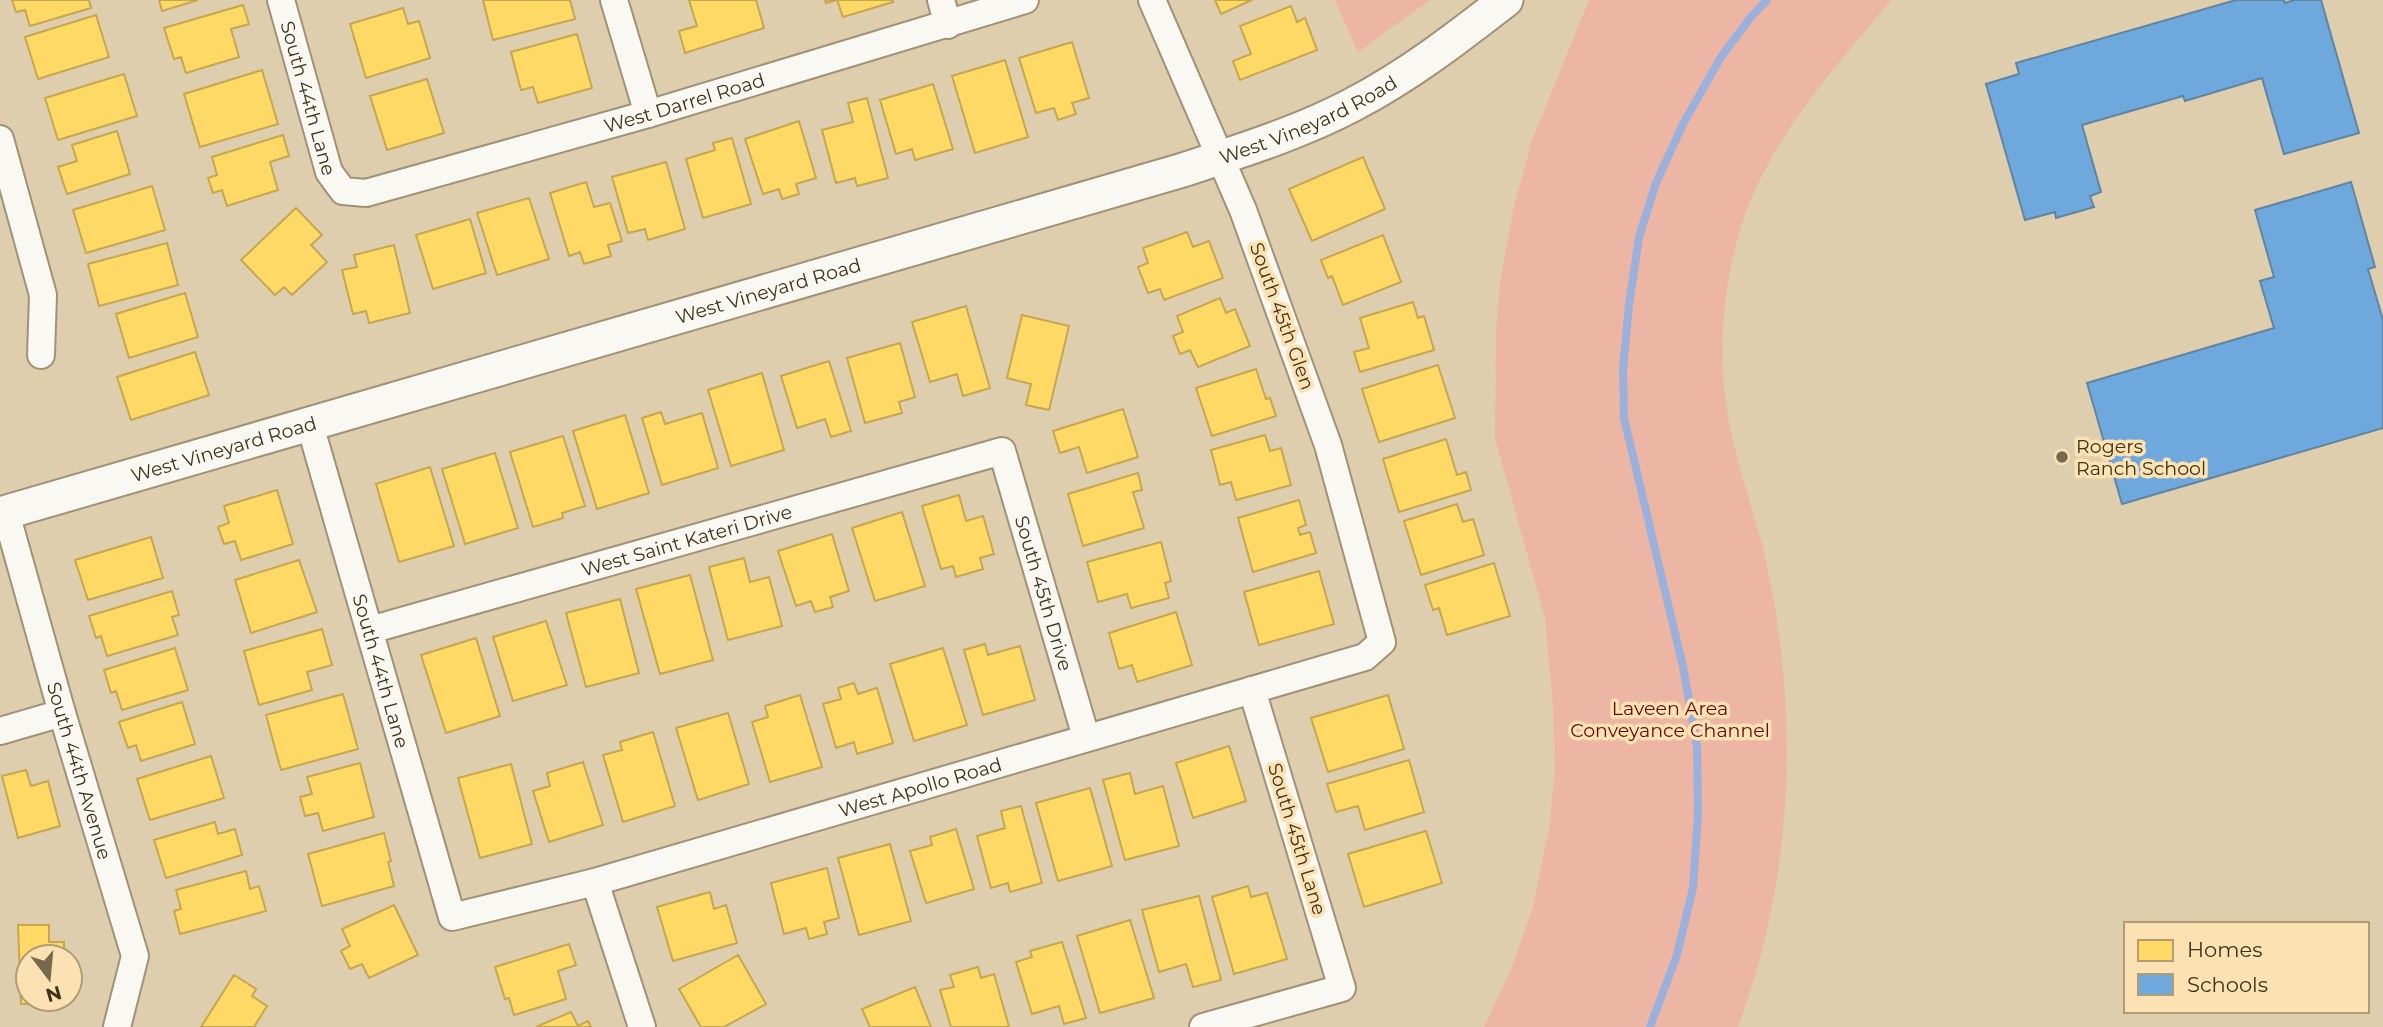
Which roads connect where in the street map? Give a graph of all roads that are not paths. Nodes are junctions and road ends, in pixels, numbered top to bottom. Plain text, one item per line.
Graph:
1 (281, 0) edge
2 (614, 0) edge
3 (1025, 0) edge
4 (1152, 0) edge
5 (1506, 0) edge
6 (945, 12) edge
7 (648, 114) junction
8 (0, 139) edge
9 (1221, 157) junction
10 (343, 191) joint
11 (10, 207) edge
12 (41, 355) dead end
13 (310, 425) junction
14 (1003, 451) joint
15 (3, 513) edge
16 (370, 630) junction
17 (1382, 642) joint
18 (1252, 690) junction
19 (62, 713) junction
20 (0, 731) edge
21 (1086, 737) junction
22 (595, 882) junction
23 (452, 917) joint
24 (117, 1027) edge
25 (642, 1027) edge
26 (1203, 1027) edge

1 - 10 street, South 44th Lane
2 - 7 street
3 - 6 street, West Darrel Road
4 - 9 street, South 45th Glen
5 - 9 street, West Vineyard Road
6 - 7 street, West Darrel Road
7 - 10 street, West Darrel Road
8 - 11 street
9 - 13 street, West Vineyard Road
9 - 17 street, South 45th Glen
11 - 12 street
13 - 15 street, West Vineyard Road
13 - 16 street, South 44th Lane
14 - 16 street, West Saint Kateri Drive
14 - 21 street, South 45th Drive
15 - 19 street, South 44th Avenue
16 - 23 street, South 44th Lane
17 - 18 street, West Apollo Road
18 - 21 street, West Apollo Road
18 - 26 street, South 45th Lane
19 - 20 street
19 - 24 street, South 44th Avenue
21 - 22 street, West Apollo Road
22 - 23 street, West Apollo Road
22 - 25 street

